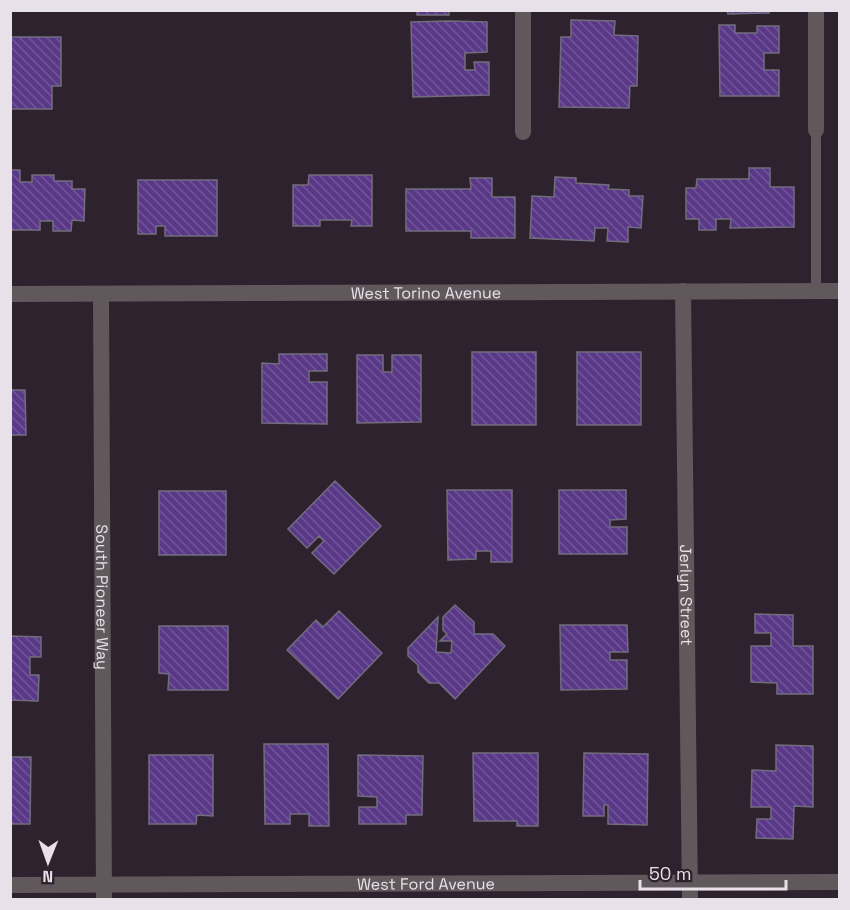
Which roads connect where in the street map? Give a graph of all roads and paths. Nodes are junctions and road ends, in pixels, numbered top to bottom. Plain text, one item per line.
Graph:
1 (523, 10) edge
2 (816, 10) edge
3 (816, 130) joint
4 (523, 132) dead end
5 (682, 291) junction
6 (816, 291) junction
7 (840, 291) edge
8 (10, 294) edge
9 (101, 294) junction
10 (690, 882) junction
11 (840, 882) edge
12 (10, 885) edge
13 (104, 892) edge
14 (690, 900) edge

1 - 4 street
2 - 3 street
3 - 6 lane
5 - 6 street, West Torino Avenue
5 - 9 street, West Torino Avenue
5 - 10 street, Jerlyn Street
6 - 7 street, West Torino Avenue
8 - 9 street, West Torino Avenue
9 - 13 street, South Pioneer Way
10 - 11 street, West Ford Avenue
10 - 13 street, West Ford Avenue
10 - 14 street, Jerlyn Street
12 - 13 street, West Ford Avenue

